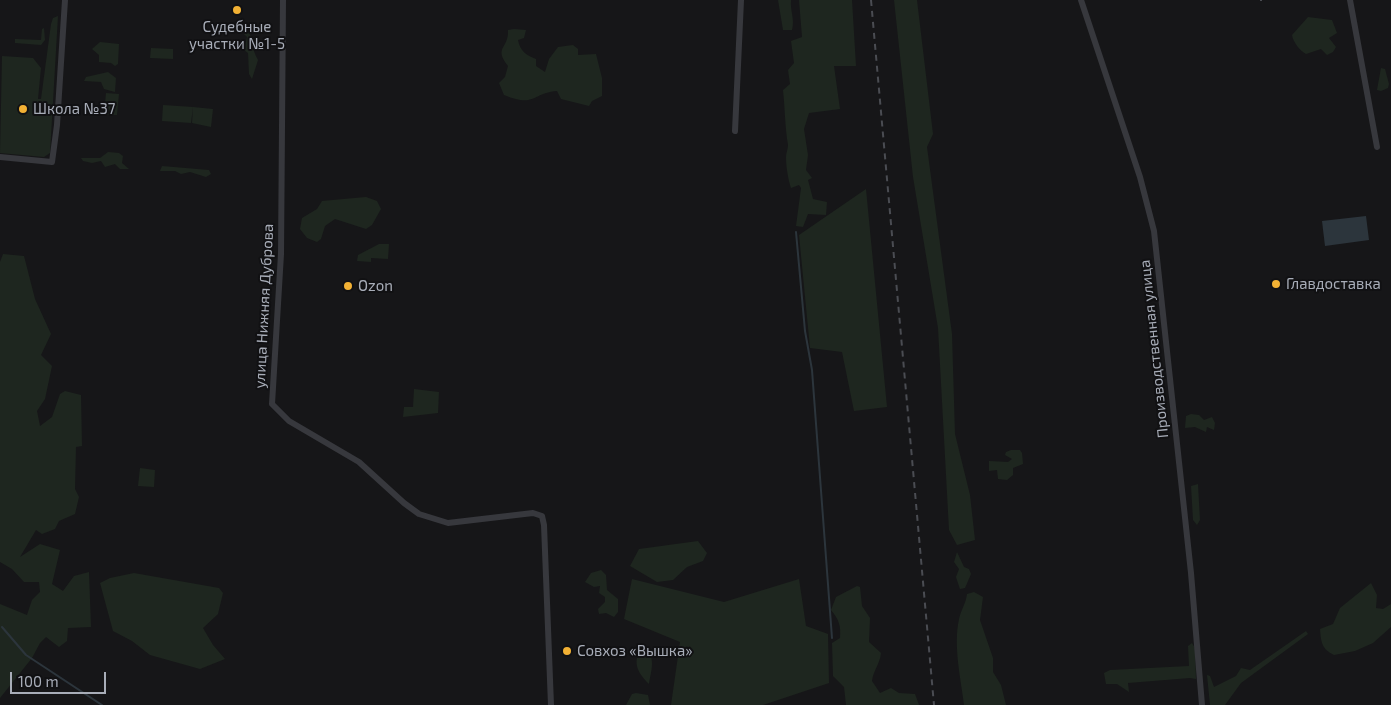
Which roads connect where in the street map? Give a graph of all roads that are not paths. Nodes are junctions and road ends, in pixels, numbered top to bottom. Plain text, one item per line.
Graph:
1 (65, 0) edge
2 (283, 0) edge
3 (741, 0) edge
4 (1081, 0) edge
5 (1350, 0) edge
6 (735, 131) dead end
7 (1377, 147) dead end
8 (0, 157) edge
9 (551, 705) edge
10 (1202, 705) edge

1 - 8 street
2 - 9 street, улица Нижняя Дуброва
3 - 6 street
4 - 10 street, Производственная улица
5 - 7 street

